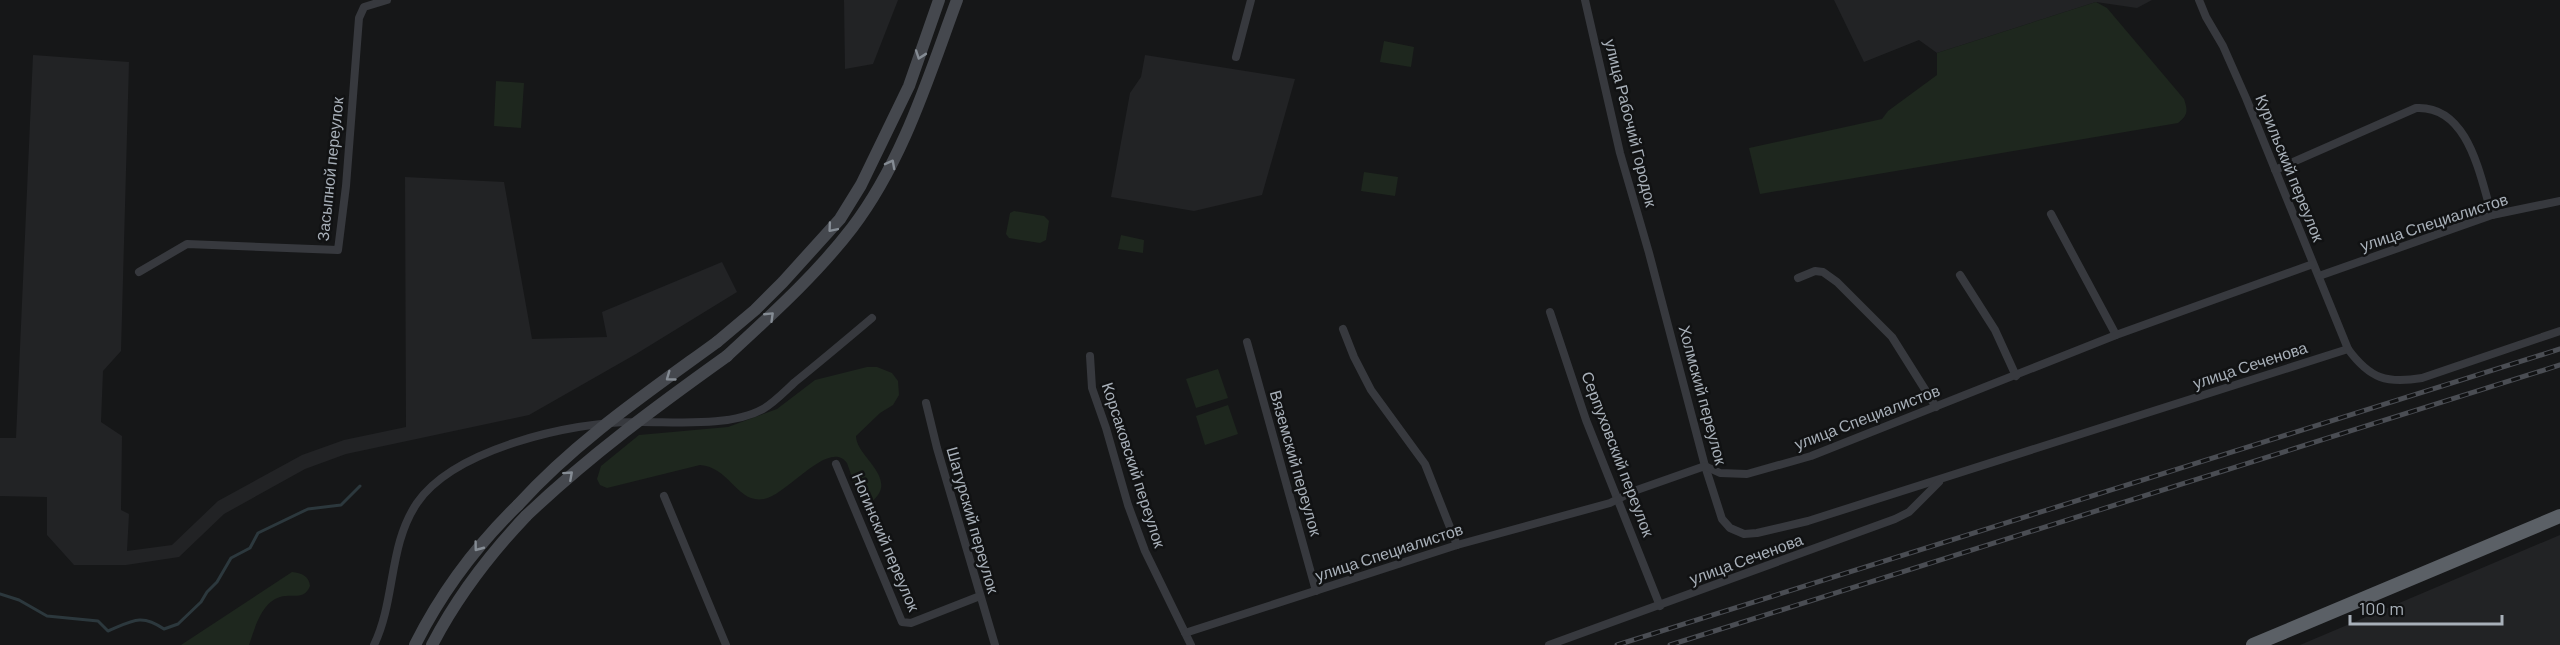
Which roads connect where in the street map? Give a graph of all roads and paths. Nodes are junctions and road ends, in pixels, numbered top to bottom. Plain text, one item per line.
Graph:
1 (387, 0) edge
2 (939, 0) edge
3 (957, 0) edge
4 (1251, 0) edge
5 (1585, 0) edge
6 (2199, 0) edge
7 (1236, 57) dead end
8 (2275, 170) junction
9 (2560, 201) edge
10 (2051, 214) dead end
11 (2492, 215) junction
12 (1649, 253) joint
13 (2313, 264) junction
14 (139, 272) dead end
15 (1960, 274) dead end
16 (2319, 276) junction
17 (1798, 278) dead end
18 (1550, 312) dead end
19 (872, 318) dead end
20 (1343, 328) dead end
21 (2560, 331) edge
22 (2116, 335) junction
23 (1247, 342) dead end
24 (2348, 349) junction
25 (1089, 356) dead end
26 (2016, 376) junction
27 (926, 403) dead end
28 (1936, 407) junction
29 (836, 464) dead end
30 (1705, 466) junction
31 (1940, 481) junction
32 (664, 496) dead end
33 (1619, 500) junction
34 (2560, 516) edge
35 (1744, 534) joint
36 (1456, 545) junction
37 (1316, 591) junction
38 (980, 596) junction
39 (1660, 606) junction
40 (1185, 633) junction
41 (374, 645) edge
42 (415, 645) edge
43 (432, 645) edge
44 (726, 645) edge
45 (994, 645) edge
46 (1191, 645) edge
47 (1549, 645) edge
48 (2253, 645) edge

1 - 14 street, Засыпной переулок
2 -> 42 main road, bridge
43 -> 3 main road, bridge
4 - 7 street
5 - 12 street, улица Рабочий Городок
6 - 8 street, Курильский переулок
8 - 11 street
8 - 13 street, Курильский переулок
9 - 11 street, улица Специалистов
10 - 22 street
11 - 16 street, улица Специалистов
12 - 30 street, Холмский переулок
13 - 16 street, Курильский переулок
13 - 22 street, улица Специалистов
15 - 26 street
16 - 24 street, Курильский переулок
17 - 28 street
18 - 33 street, Серпуховский переулок
19 - 41 street
20 - 36 street
21 - 24 street
22 - 26 street, улица Специалистов
23 - 37 street, Вяземский переулок
24 - 31 street, улица Сеченова
25 - 40 street, Корсаковский переулок
26 - 28 street, улица Специалистов
27 - 38 street, Шатурский переулок
28 - 30 street, улица Специалистов
29 - 38 street, Ногинский переулок
30 - 33 street, улица Специалистов
30 - 35 street, Холмский переулок
31 - 35 street, улица Сеченова
31 - 39 street, улица Сеченова
32 - 44 street
33 - 36 street, улица Специалистов
33 - 39 street, Серпуховский переулок
34 - 48 highway
36 - 37 street, улица Специалистов
37 - 40 street, улица Специалистов
38 - 45 street, Шатурский переулок
39 - 47 street, улица Сеченова
40 - 46 street, Корсаковский переулок

